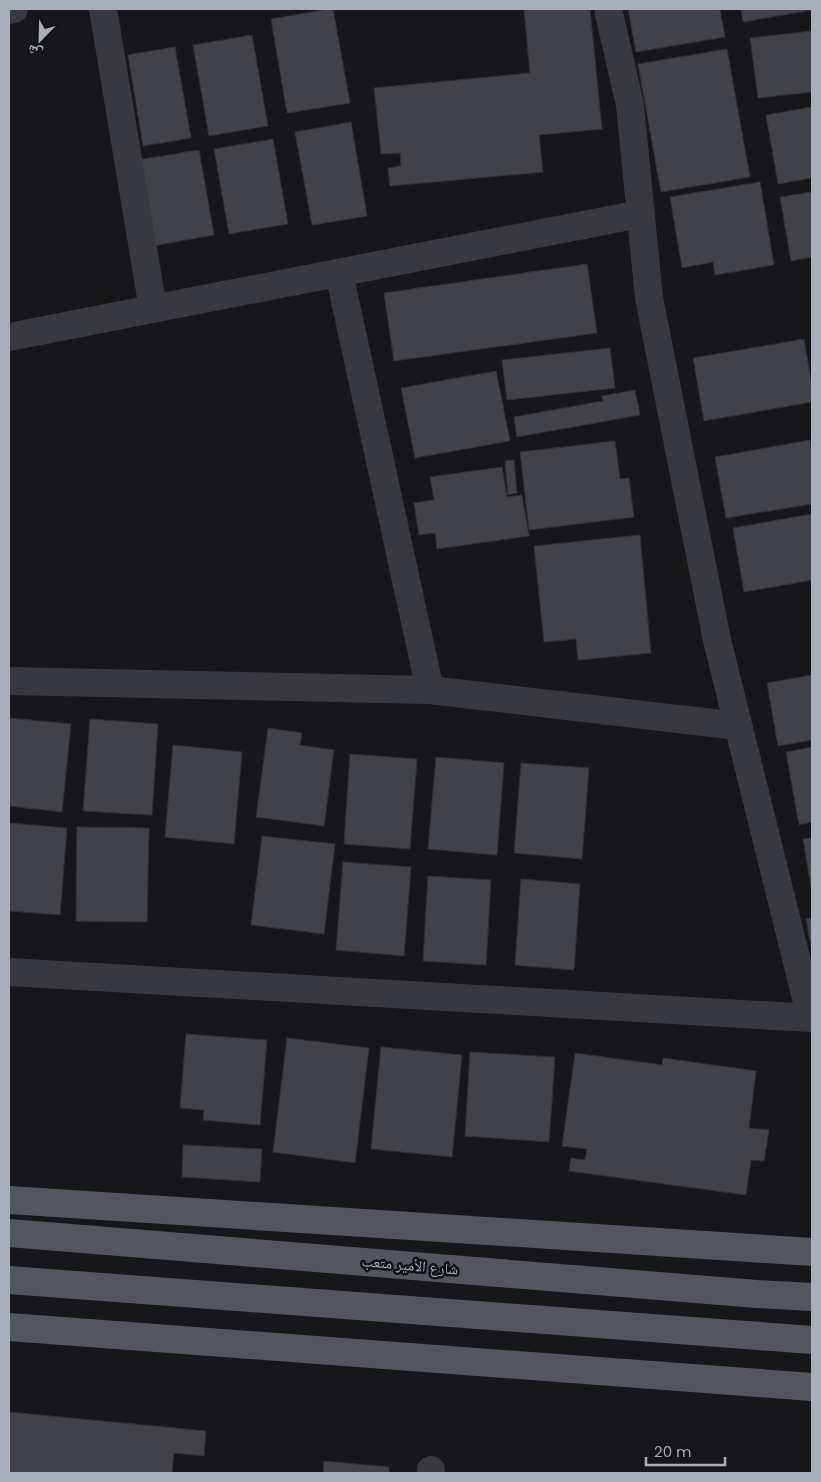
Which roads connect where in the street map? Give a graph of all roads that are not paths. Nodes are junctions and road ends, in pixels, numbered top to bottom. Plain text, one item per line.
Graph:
1 (14, 9) edge
2 (103, 9) edge
3 (608, 9) edge
4 (9, 10) edge
5 (640, 214) junction
6 (339, 273) junction
7 (153, 309) junction
8 (9, 338) edge
9 (9, 681) edge
10 (430, 690) junction
11 (738, 726) junction
12 (9, 972) edge
13 (812, 1018) edge
14 (9, 1200) edge
15 (9, 1233) edge
16 (812, 1252) edge
17 (9, 1280) edge
18 (812, 1297) edge
19 (9, 1327) edge
20 (812, 1340) edge
21 (812, 1387) edge

1 - 4 street
2 - 7 street
3 - 5 street
5 - 6 street
5 - 11 street
6 - 7 street
6 - 10 street
7 - 8 street
9 - 10 street
10 - 11 street
11 - 13 street
12 - 13 street
14 - 16 main road
15 - 18 main road, شارع الأمير متعب
17 - 20 main road
19 - 21 main road

